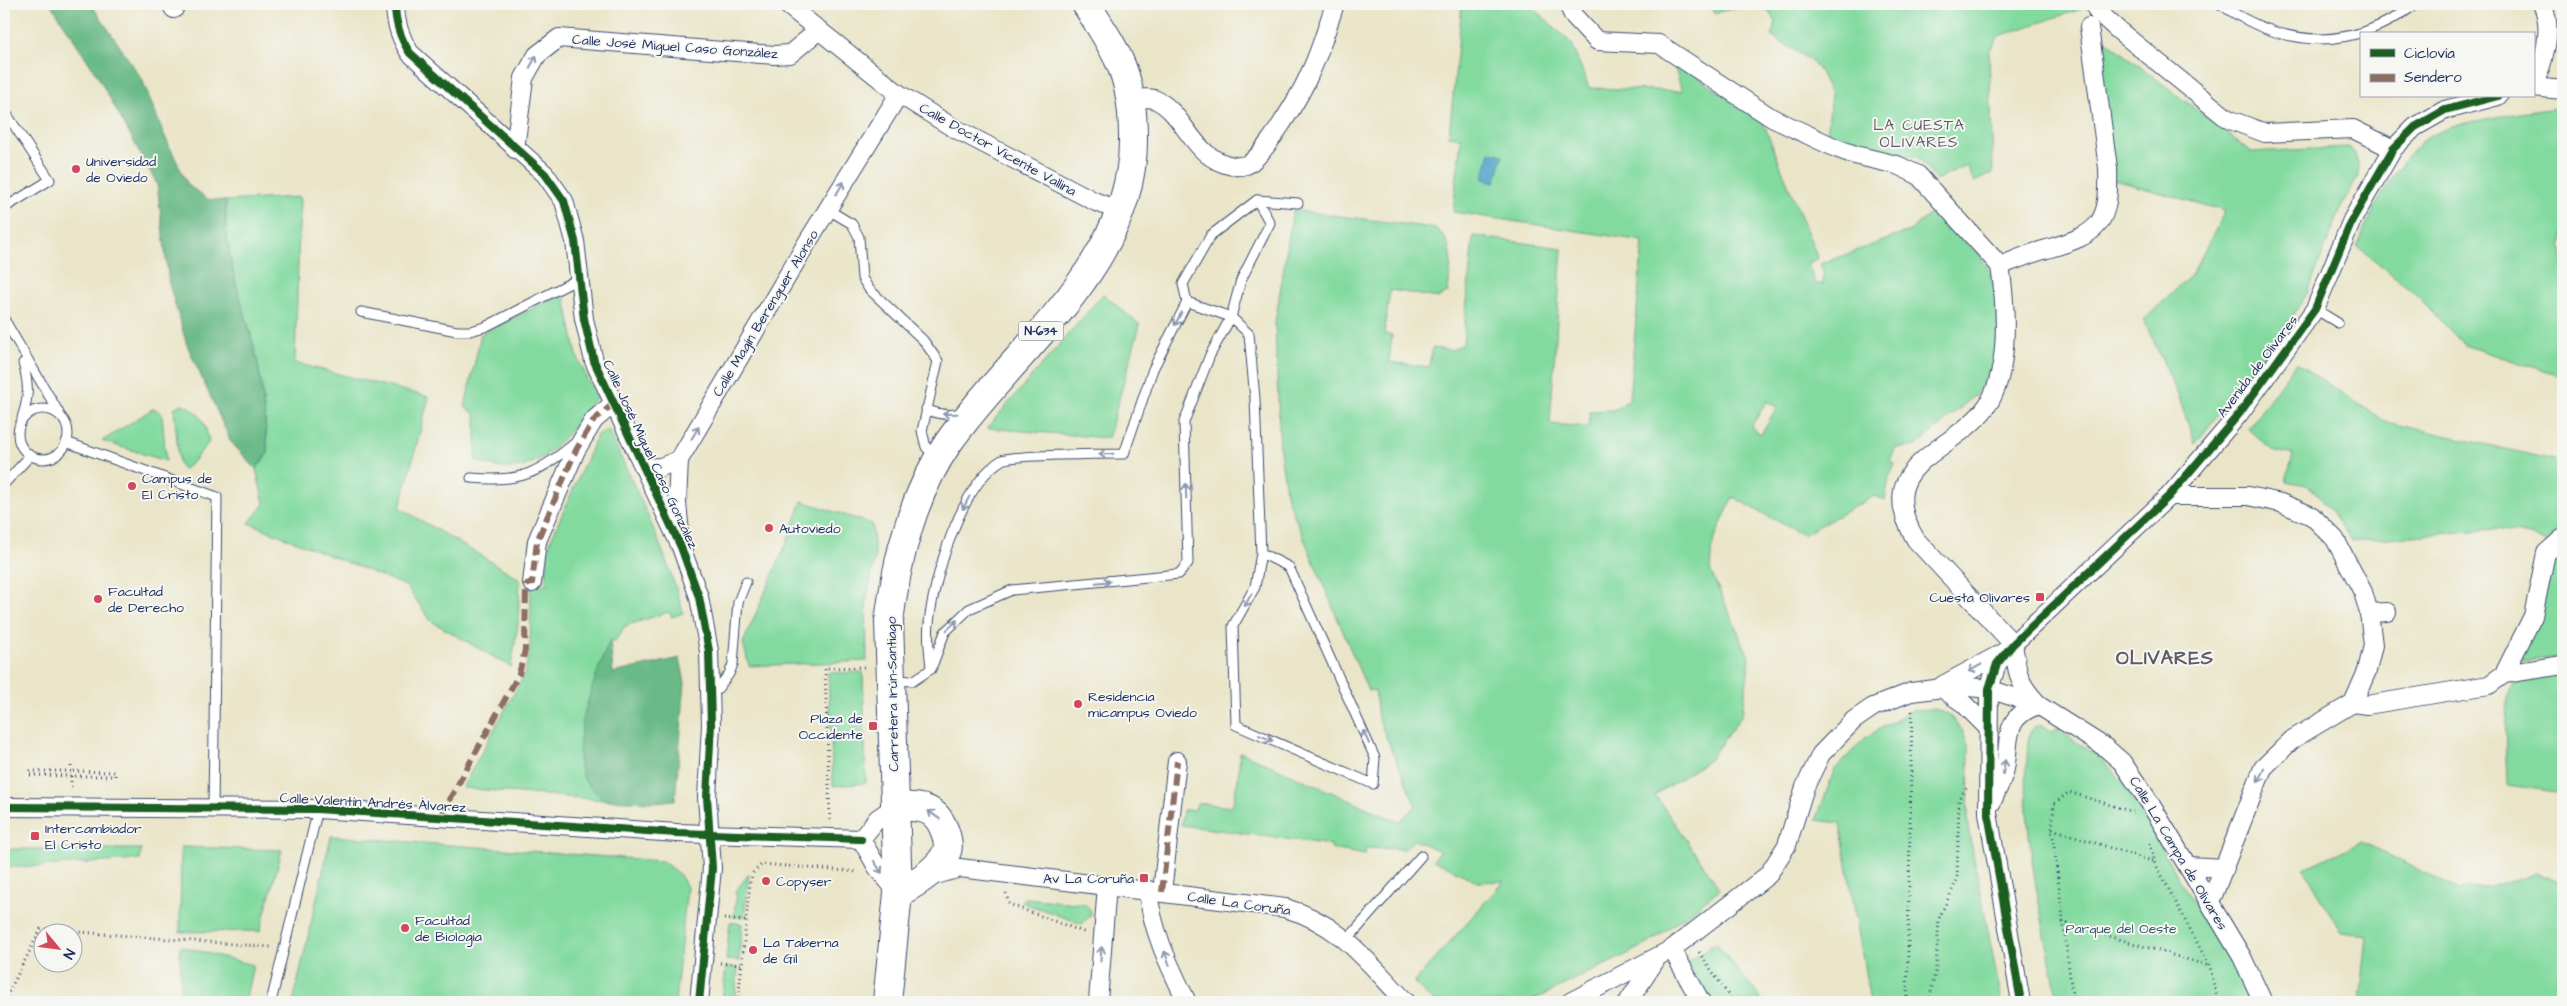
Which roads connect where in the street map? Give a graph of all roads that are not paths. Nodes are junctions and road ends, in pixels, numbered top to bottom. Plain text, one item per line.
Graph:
1 (394, 4) edge
2 (786, 4) edge
3 (1086, 4) edge
4 (1336, 4) edge
5 (1568, 4) edge
6 (2096, 4) edge
7 (2220, 4) edge
8 (2416, 4) edge
9 (2542, 4) edge
10 (2089, 27) dead end
11 (819, 30) junction
12 (2365, 32) edge
13 (2360, 34) edge
14 (2534, 85) edge
15 (2534, 87) edge
16 (2563, 90) edge
17 (899, 94) junction
18 (2490, 98) edge
19 (1131, 99) junction
20 (4, 110) edge
21 (515, 149) junction
22 (2393, 149) junction
23 (1257, 200) junction
24 (1298, 203) dead end
25 (4, 208) edge
26 (827, 209) junction
27 (1121, 211) junction
28 (2000, 266) junction
29 (578, 279) junction
30 (1186, 302) junction
31 (2316, 309) junction
32 (362, 312) dead end
33 (1231, 317) junction
34 (4, 319) edge
35 (2338, 323) dead end
36 (20, 350) junction
37 (613, 404) junction
38 (926, 409) junction
39 (975, 410) junction
40 (60, 416) junction
41 (21, 422) junction
42 (584, 436) junction
43 (66, 442) junction
44 (30, 456) junction
45 (679, 460) junction
46 (939, 460) junction
47 (644, 468) junction
48 (471, 478) dead end
49 (4, 484) edge
50 (2169, 496) junction
51 (2563, 538) edge
52 (681, 547) junction
53 (1261, 553) junction
54 (746, 582) dead end
55 (532, 583) dead end
56 (2387, 612) dead end
57 (2369, 613) junction
58 (2011, 646) junction
59 (2563, 665) edge
60 (931, 669) junction
61 (890, 673) junction
62 (2504, 674) junction
63 (1940, 686) junction
64 (1989, 689) junction
65 (710, 698) junction
66 (2353, 703) junction
67 (2038, 705) junction
68 (1988, 728) junction
69 (1177, 760) dead end
70 (896, 806) junction
71 (4, 807) edge
72 (214, 809) junction
73 (318, 809) junction
74 (1988, 813) junction
75 (711, 833) junction
76 (861, 840) junction
77 (1421, 856) dead end
78 (953, 860) junction
79 (2188, 866) junction
80 (2225, 868) junction
81 (890, 883) junction
82 (1107, 885) junction
83 (1155, 891) junction
84 (2210, 903) junction
85 (1347, 940) junction
86 (1672, 949) junction
87 (1656, 959) junction
88 (1596, 997) edge
89 (271, 1002) edge
90 (699, 1002) edge
91 (887, 1002) edge
92 (1098, 1002) edge
93 (1187, 1002) edge
94 (1406, 1002) edge
95 (1570, 1002) edge
96 (1628, 1002) edge
97 (1701, 1002) edge
98 (2021, 1002) edge
99 (2263, 1002) edge

1 - 21 street, Calle José Miguel Caso González
2 - 11 street, Calle Doctor Vicente Vallina
3 - 19 highway, Carretera Irún-Santiago / N-634
4 - 19 street
5 - 28 street
6 - 22 street
7 - 13 lane
8 - 12 lane
9 - 14 street
10 - 28 street
11 - 17 street, Calle Doctor Vicente Vallina
21 -> 11 street, Calle José Miguel Caso González
15 - 16 street
26 -> 17 street, Calle Magín Berenguer Alonso
17 - 27 street, Calle Doctor Vicente Vallina
18 - 22 street, Avenida de Olivares
19 - 27 highway, Carretera Irún-Santiago / N-634
20 - 25 lane
21 - 29 street, Calle José Miguel Caso González
22 - 31 street, Avenida de Olivares
23 - 24 lane
23 - 30 lane
23 - 33 lane
26 - 38 lane
45 -> 26 street, Calle Magín Berenguer Alonso
27 - 39 highway, Carretera Irún-Santiago / N-634
28 - 58 street
29 - 32 lane
29 - 37 street, Calle José Miguel Caso González
30 - 33 lane
30 -> 60 lane
31 - 35 lane
31 - 50 street, Avenida de Olivares
33 - 53 lane
60 -> 33 lane
34 - 36 lane
36 - 40 lane
36 - 41 lane
37 - 42 street
37 - 47 street, Calle José Miguel Caso González
39 -> 38 lane
38 - 46 lane
39 - 46 highway, Carretera Irún-Santiago / N-634
40 - 41 lane
40 - 43 lane
41 - 44 lane
42 - 48 lane
42 - 55 street
43 - 44 lane
43 - 72 lane
44 - 49 lane
45 - 47 street, Calle José Miguel Caso González
45 - 52 street, Calle Magín Berenguer Alonso
46 - 61 highway, Carretera Irún-Santiago / N-634
47 - 52 street, Calle José Miguel Caso González
50 - 57 street
50 - 58 street, Avenida de Olivares
51 - 62 street
52 - 65 street, Calle José Miguel Caso González
53 -> 53 lane
54 - 65 lane
56 - 57 street
57 - 66 street
58 -> 63 street
58 - 64 street
58 - 67 street
59 - 62 street
60 - 61 lane
61 - 70 highway, Carretera Irún-Santiago
62 - 66 street
63 - 64 street, Calle La Campa de Olivares
63 - 68 street
63 - 86 street
64 - 67 street, Calle La Campa de Olivares
64 - 68 street
65 - 75 street, Calle José Miguel Caso González
66 -> 80 street
74 -> 67 street
67 - 79 street, Calle La Campa de Olivares
68 - 74 street
69 - 83 street
70 - 76 street
78 -> 70 highway
70 - 81 highway, Carretera Irún-Santiago
71 - 72 street, Calle Valentín Andrés Álvarez
72 - 73 street, Calle Valentín Andrés Álvarez
73 - 75 street, Calle Valentín Andrés Álvarez
73 - 89 lane
74 - 98 street
75 - 76 street, Calle Valentín Andrés Álvarez
75 - 90 street, Calle José Miguel Caso González
76 -> 81 street
77 - 85 lane
78 - 81 highway
78 - 82 street, Calle La Coruña
79 - 80 street
79 - 84 street, Calle La Campa de Olivares
80 - 84 street
81 - 91 highway, Carretera Irún-Santiago
82 - 83 street, Calle La Coruña
92 -> 82 street
83 - 85 street, Calle La Coruña
93 -> 83 street
84 - 99 street, Calle La Campa de Olivares
85 - 94 street, Calle La Coruña
86 - 87 street
86 - 97 street
87 - 88 street
87 - 96 street
88 - 95 street

